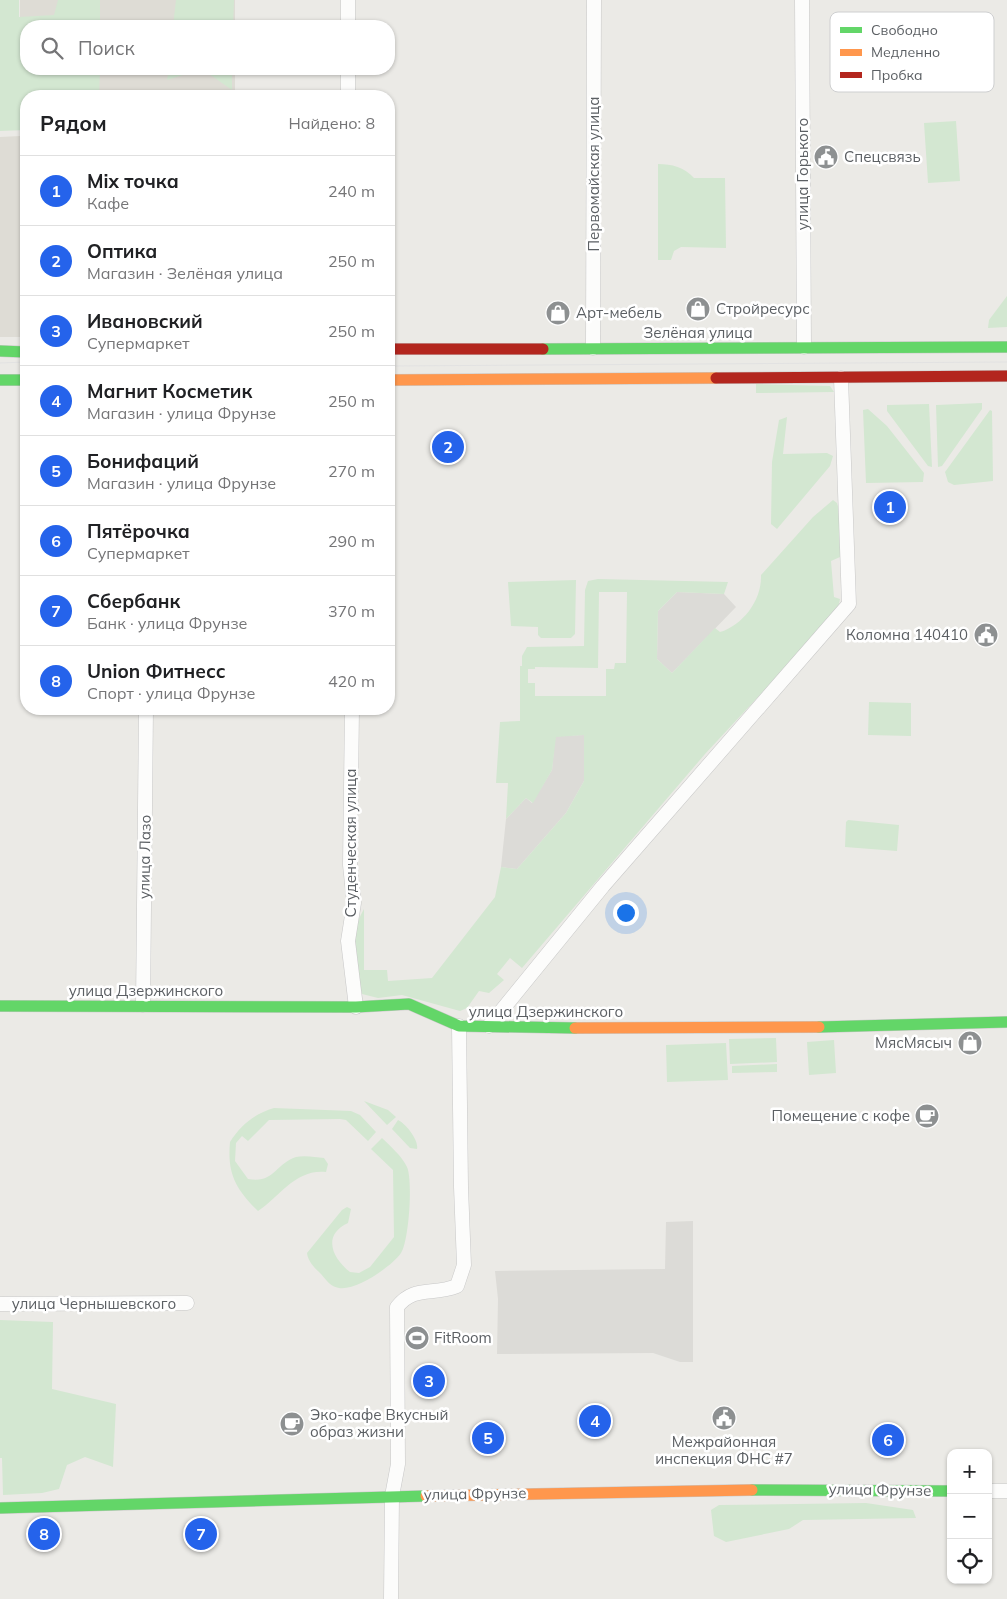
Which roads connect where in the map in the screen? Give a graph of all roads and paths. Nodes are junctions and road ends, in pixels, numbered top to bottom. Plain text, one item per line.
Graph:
1 (348, 0) edge
2 (594, 0) edge
3 (802, 0) edge
4 (348, 20) edge
5 (348, 75) edge
6 (348, 90) edge
7 (804, 347) junction
8 (1007, 347) edge
9 (593, 348) junction
10 (395, 349) edge
11 (0, 351) edge
12 (20, 352) edge
13 (1007, 376) edge
14 (841, 378) junction
15 (0, 380) edge
16 (20, 380) edge
17 (395, 380) edge
18 (146, 715) edge
19 (352, 715) edge
20 (143, 1005) junction
21 (0, 1006) edge
22 (356, 1007) junction
23 (1007, 1022) edge
24 (459, 1026) junction
25 (489, 1026) junction
26 (187, 1303) dead end
27 (0, 1304) edge
28 (947, 1490) edge
29 (992, 1491) edge
30 (1007, 1491) edge
31 (392, 1496) junction
32 (0, 1508) edge
33 (391, 1599) edge

1 - 4 street
2 - 9 street, Первомайская улица
3 - 7 street, улица Горького
5 - 6 street
7 - 8 street, Зелёная улица
7 - 9 street, Зелёная улица
9 - 10 street, Зелёная улица
11 - 12 street
13 - 14 street
14 - 17 street
14 - 25 street
15 - 16 street
18 - 20 street, улица Лазо
19 - 22 street, Студенческая улица
20 - 21 street, улица Дзержинского
20 - 22 street, улица Дзержинского
22 - 24 street, улица Дзержинского
23 - 25 street, улица Дзержинского
24 - 25 street, улица Дзержинского
24 - 31 street
26 - 27 street, улица Чернышевского
28 - 31 street, улица Фрунзе
29 - 30 street
31 - 32 street, улица Фрунзе
31 - 33 street

